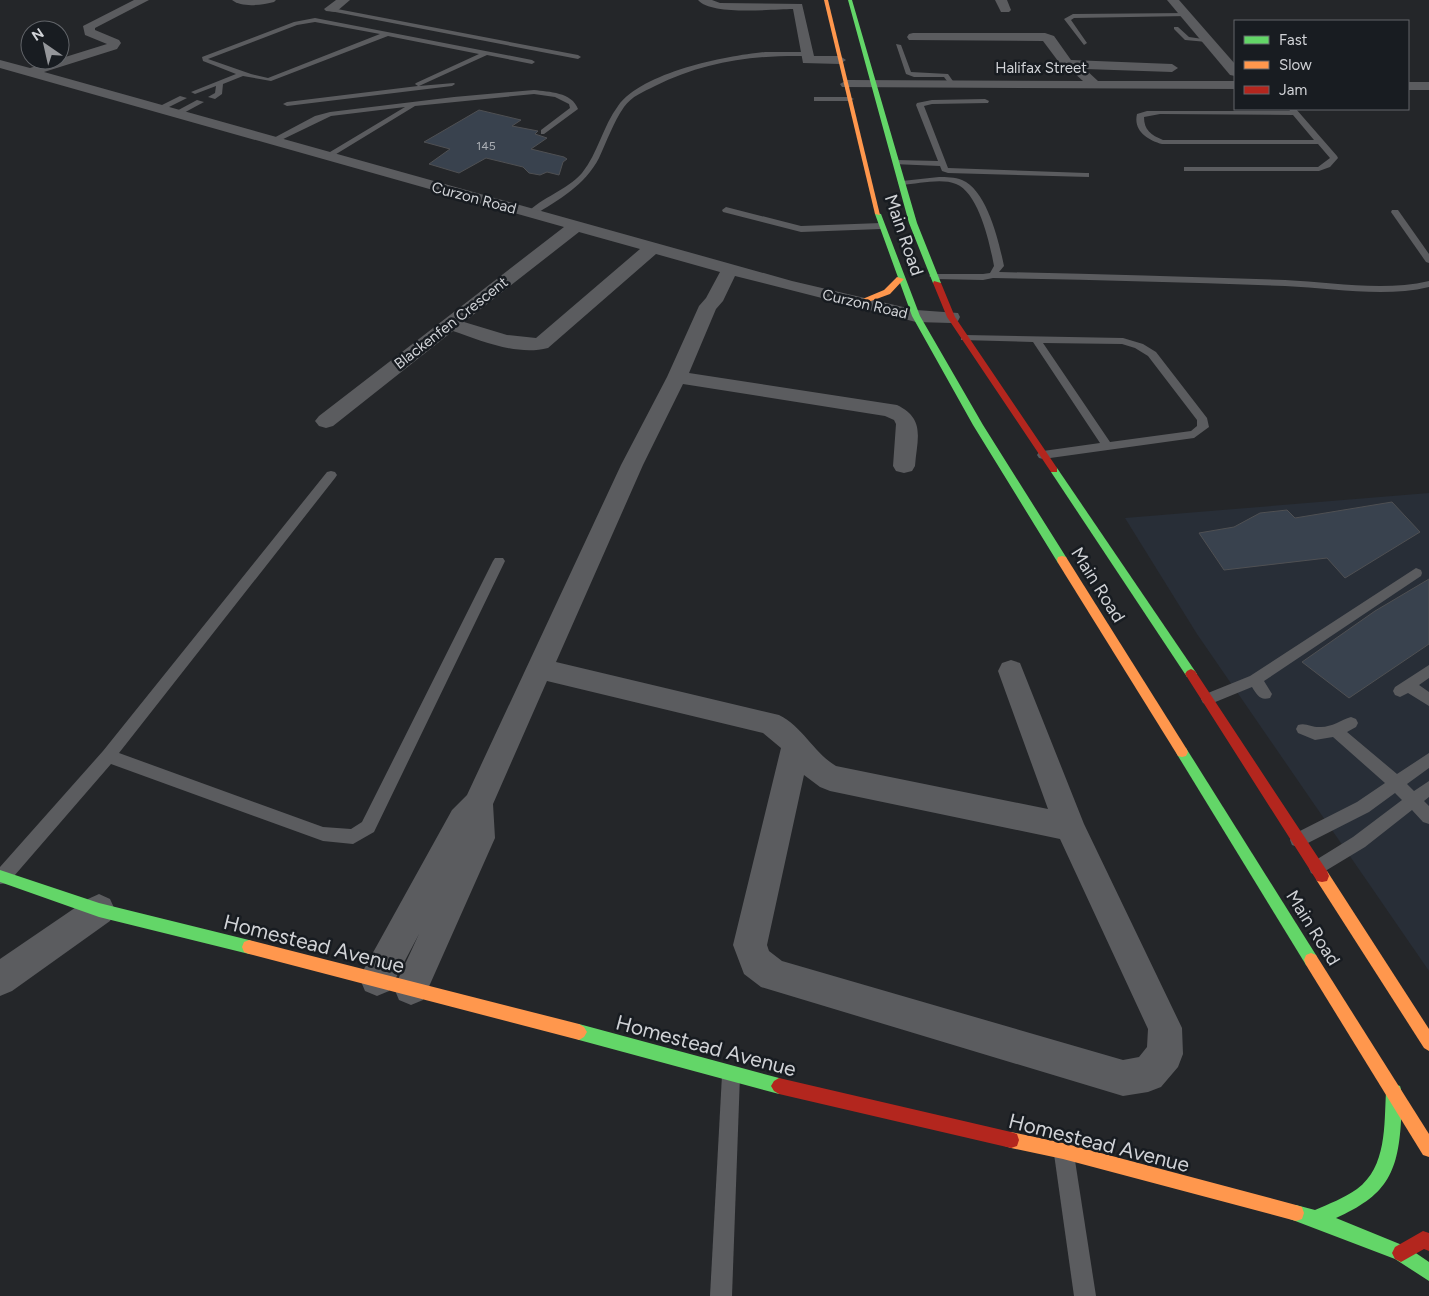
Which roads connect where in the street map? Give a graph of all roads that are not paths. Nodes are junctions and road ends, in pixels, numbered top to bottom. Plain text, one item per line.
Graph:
1 (143, 0) edge
2 (238, 0) edge
3 (270, 0) edge
4 (344, 0) edge
5 (704, 0) edge
6 (826, 0) edge
7 (850, 0) edge
8 (1173, 0) edge
9 (768, 3) edge
10 (797, 3) edge
11 (332, 10) joint
12 (1186, 15) junction
13 (1176, 28) dead end
14 (387, 34) junction
15 (912, 37) dead end
16 (1207, 40) junction
17 (1084, 43) dead end
18 (898, 45) dead end
19 (486, 54) junction
20 (806, 54) junction
21 (578, 57) dead end
22 (840, 60) junction
23 (532, 62) dead end
24 (0, 64) edge
25 (1069, 65) junction
26 (1182, 68) dead end
27 (1234, 71) edge
28 (32, 72) junction
29 (242, 74) junction
30 (220, 83) junction
31 (874, 83) junction
32 (452, 84) dead end
33 (847, 84) junction
34 (952, 84) junction
35 (1077, 84) junction
36 (1095, 84) junction
37 (1234, 85) edge
38 (1409, 86) edge
39 (1429, 86) edge
40 (404, 90) junction
41 (195, 92) dead end
42 (212, 96) dead end
43 (183, 98) dead end
44 (817, 100) dead end
45 (850, 100) junction
46 (985, 101) dead end
47 (200, 102) dead end
48 (287, 104) dead end
49 (415, 104) junction
50 (158, 109) junction
51 (1270, 110) edge
52 (1294, 111) edge
53 (1279, 112) junction
54 (175, 114) junction
55 (544, 132) dead end
56 (272, 142) junction
57 (1318, 142) junction
58 (328, 157) junction
59 (896, 162) junction
60 (943, 164) junction
61 (1187, 168) dead end
62 (1086, 175) dead end
63 (902, 183) junction
64 (726, 210) dead end
65 (1395, 212) dead end
66 (531, 213) junction
67 (576, 226) junction
68 (881, 226) junction
69 (652, 248) junction
70 (1429, 260) edge
71 (725, 268) junction
72 (993, 275) junction
73 (934, 276) junction
74 (900, 279) junction
75 (1429, 284) edge
76 (857, 303) junction
77 (916, 316) junction
78 (951, 317) junction
79 (451, 324) junction
80 (965, 338) junction
81 (1036, 339) junction
82 (678, 377) junction
83 (326, 421) dead end
84 (1107, 446) junction
85 (1043, 455) junction
86 (904, 466) dead end
87 (331, 475) dead end
88 (499, 561) dead end
89 (1416, 573) dead end
90 (540, 669) junction
91 (1011, 671) dead end
92 (1429, 671) edge
93 (1255, 680) junction
94 (1265, 694) dead end
95 (1208, 699) junction
96 (1429, 700) edge
97 (1351, 723) dead end
98 (1303, 729) dead end
99 (1336, 731) junction
100 (796, 746) junction
101 (108, 756) junction
102 (1429, 760) edge
103 (1396, 783) junction
104 (1429, 788) edge
105 (1413, 799) junction
106 (478, 804) junction
107 (1429, 816) edge
108 (1070, 827) junction
109 (1298, 840) junction
110 (1317, 868) junction
111 (1, 876) edge
112 (99, 910) junction
113 (0, 979) edge
114 (377, 979) junction
115 (411, 988) junction
116 (1429, 1043) edge
117 (731, 1074) junction
118 (1394, 1092) junction
119 (1429, 1149) edge
120 (1063, 1151) junction
121 (1316, 1219) junction
122 (1429, 1242) edge
123 (1401, 1253) junction
124 (1429, 1272) edge
125 (721, 1296) edge
126 (1085, 1296) edge

1 - 28 street
2 - 3 street
4 - 11 street
5 - 9 street
6 - 22 main road, Main Road
7 - 31 main road, Main Road
8 - 12 street
9 - 10 street
10 - 20 street
11 - 21 lane
12 - 16 street
12 - 17 lane
13 - 16 lane
14 - 19 lane
14 - 29 lane
14 - 29 lane
15 - 25 street
16 - 27 street
18 - 34 lane
19 - 23 lane
19 - 40 lane
20 - 22 street
20 - 66 lane
22 - 33 main road, Main Road
24 - 28 street, Curzon Road
25 - 26 street
25 - 35 street
25 - 36 street
28 - 50 street, Curzon Road
29 - 30 lane
30 - 41 lane
30 - 42 lane
31 - 33 street, Halifax Street
31 - 34 street, Halifax Street
31 - 59 main road, Main Road
32 - 40 lane
33 - 45 main road, Main Road
34 - 35 street, Halifax Street
35 - 36 street, Halifax Street
36 - 37 street, Halifax Street
38 - 39 street
40 - 48 lane
43 - 50 lane
44 - 45 lane
45 - 68 main road, Main Road
46 - 60 lane
47 - 54 lane
49 - 55 lane
49 - 56 lane
49 - 58 lane
50 - 54 street, Curzon Road
51 - 53 lane
52 - 53 lane
52 - 57 lane
53 - 57 lane
54 - 56 street, Curzon Road
56 - 58 street, Curzon Road
57 - 61 lane
58 - 66 street, Curzon Road
59 - 60 lane
59 - 63 main road, Main Road
60 - 62 lane
63 - 72 lane
63 - 73 main road, Main Road
64 - 68 lane
65 - 70 lane
66 - 67 street, Curzon Road
67 - 69 street, Curzon Road
67 - 79 street, Blackenfen Crescent
68 - 74 main road, Main Road
69 - 71 street, Curzon Road
69 - 79 street
71 - 76 street, Curzon Road
71 - 82 street
72 - 73 lane
72 - 75 lane
73 - 78 main road, Main Road
74 - 76 main road
74 - 77 main road, Main Road
76 - 77 street, Curzon Road
77 - 78 street, Curzon Road
77 - 118 main road, Main Road
78 - 80 main road, Main Road
79 - 83 street, Blackenfen Crescent
80 - 81 lane
80 - 85 main road, Main Road
81 - 84 lane
81 - 84 lane
82 - 86 street
82 - 90 street
84 - 85 lane
85 - 95 main road, Main Road
87 - 101 lane
88 - 101 lane
89 - 93 lane
90 - 100 street
90 - 106 street
91 - 108 street
92 - 96 lane
93 - 94 lane
93 - 95 lane
95 - 109 main road, Main Road
97 - 99 lane
98 - 99 lane
99 - 103 lane
100 - 108 street
100 - 108 street
101 - 111 lane
102 - 103 lane
103 - 105 lane
103 - 109 lane
104 - 105 lane
105 - 107 lane
105 - 110 lane
106 - 114 street
106 - 115 street
109 - 110 main road, Main Road
110 - 116 main road, Main Road
111 - 112 main road, Homestead Avenue
112 - 113 street
112 - 114 main road, Homestead Avenue
114 - 115 main road, Homestead Avenue
115 - 117 main road, Homestead Avenue
117 - 120 main road, Homestead Avenue
117 - 125 lane
118 - 119 main road, Main Road
118 - 121 main road
120 - 121 main road, Homestead Avenue
120 - 126 lane
121 - 123 main road, Homestead Avenue
122 - 123 main road
123 - 124 main road, Homestead Avenue

